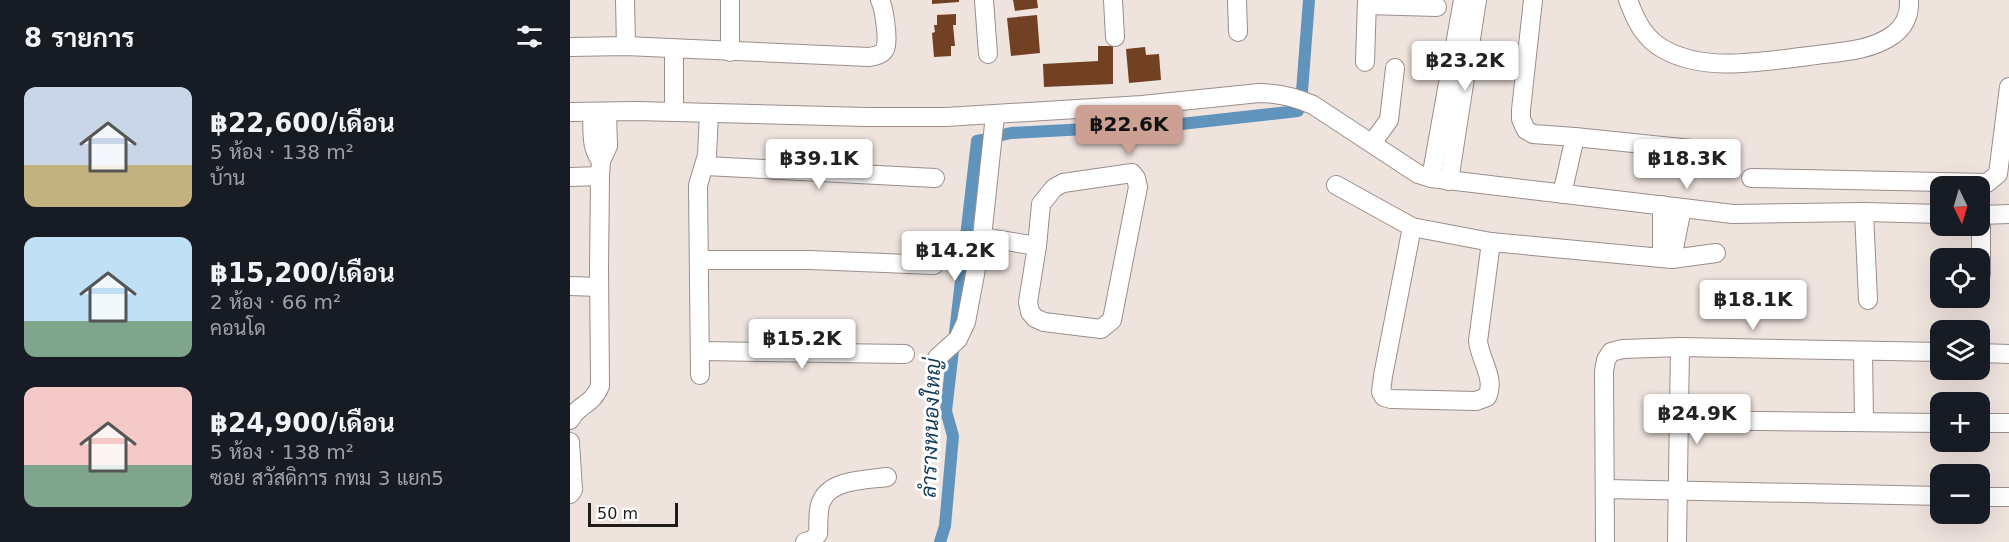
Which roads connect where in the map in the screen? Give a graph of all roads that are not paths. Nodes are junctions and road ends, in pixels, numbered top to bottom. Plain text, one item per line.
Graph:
1 (625, 0) edge
2 (730, 0) edge
3 (880, 0) edge
4 (984, 0) edge
5 (1113, 0) edge
6 (1237, 0) edge
7 (1463, 0) edge
8 (1477, 0) edge
9 (1533, 0) edge
10 (1628, 0) edge
11 (1909, 0) edge
12 (1367, 2) edge
13 (1437, 7) dead end
14 (1238, 32) dead end
15 (1115, 37) dead end
16 (626, 46) junction
17 (570, 47) edge
18 (674, 49) junction
19 (730, 52) junction
20 (988, 54) dead end
21 (1365, 62) dead end
22 (1395, 68) dead end
23 (2009, 87) edge
24 (674, 111) junction
25 (570, 112) edge
26 (600, 112) junction
27 (709, 113) junction
28 (994, 115) junction
29 (1575, 137) junction
30 (1372, 143) junction
31 (1701, 150) dead end
32 (705, 166) junction
33 (601, 169) junction
34 (570, 177) edge
35 (935, 178) dead end
36 (1751, 178) dead end
37 (1440, 179) junction
38 (1831, 180) junction
39 (1336, 185) dead end
40 (1562, 194) junction
41 (1662, 205) junction
42 (1682, 208) junction
43 (1864, 212) junction
44 (1831, 213) junction
45 (1930, 214) edge
46 (2009, 214) edge
47 (1990, 215) edge
48 (1412, 227) junction
49 (982, 237) junction
50 (1491, 242) junction
51 (1037, 246) junction
52 (1716, 253) dead end
53 (1667, 259) junction
54 (699, 260) junction
55 (934, 265) dead end
56 (570, 286) edge
57 (599, 287) junction
58 (1868, 300) dead end
59 (1680, 347) junction
60 (947, 350) dead end
61 (700, 351) junction
62 (1863, 351) junction
63 (1930, 352) edge
64 (1990, 353) edge
65 (905, 354) dead end
66 (2009, 354) edge
67 (700, 375) dead end
68 (570, 420) edge
69 (1679, 420) junction
70 (1864, 422) junction
71 (1930, 423) edge
72 (1990, 423) edge
73 (2009, 423) edge
74 (570, 442) edge
75 (887, 477) dead end
76 (1606, 489) junction
77 (1678, 491) junction
78 (570, 494) edge
79 (1930, 496) edge
80 (1990, 497) edge
81 (2009, 497) edge
82 (805, 542) edge
83 (1605, 542) edge
84 (1677, 542) edge

1 - 16 street
2 - 19 street
3 - 19 street
4 - 20 street
5 - 15 street
6 - 14 street
7 - 37 street
8 - 37 street
9 - 29 street
10 - 11 street
12 - 13 street
12 - 21 street
16 - 17 street
16 - 18 street
18 - 19 street
18 - 24 street
22 - 30 street
23 - 38 street
24 - 26 street
24 - 27 street
25 - 26 street
26 - 33 street
27 - 28 street
27 - 32 street
28 - 30 street
28 - 49 street
29 - 31 street
29 - 40 street
30 - 37 street
32 - 35 street
32 - 54 street
33 - 34 street
33 - 57 street
36 - 38 street
37 - 40 street
38 - 44 street
39 - 48 street
40 - 41 street
41 - 42 street
41 - 53 street
42 - 44 street
42 - 53 street
43 - 44 street
43 - 45 street
43 - 58 street
46 - 47 street
48 - 50 street
48 - 50 street
49 - 51 street
49 - 60 street
50 - 53 street
51 - 51 street
52 - 53 street
54 - 55 street
54 - 61 street
56 - 57 street
57 - 68 street
59 - 62 street
59 - 69 street
59 - 76 street
61 - 65 street
61 - 67 street
62 - 63 street
62 - 70 street
64 - 66 street
69 - 70 street
69 - 77 street
70 - 71 street
72 - 73 street
74 - 78 street
75 - 82 street
76 - 77 street
76 - 83 street
77 - 79 street
77 - 84 street
80 - 81 street

